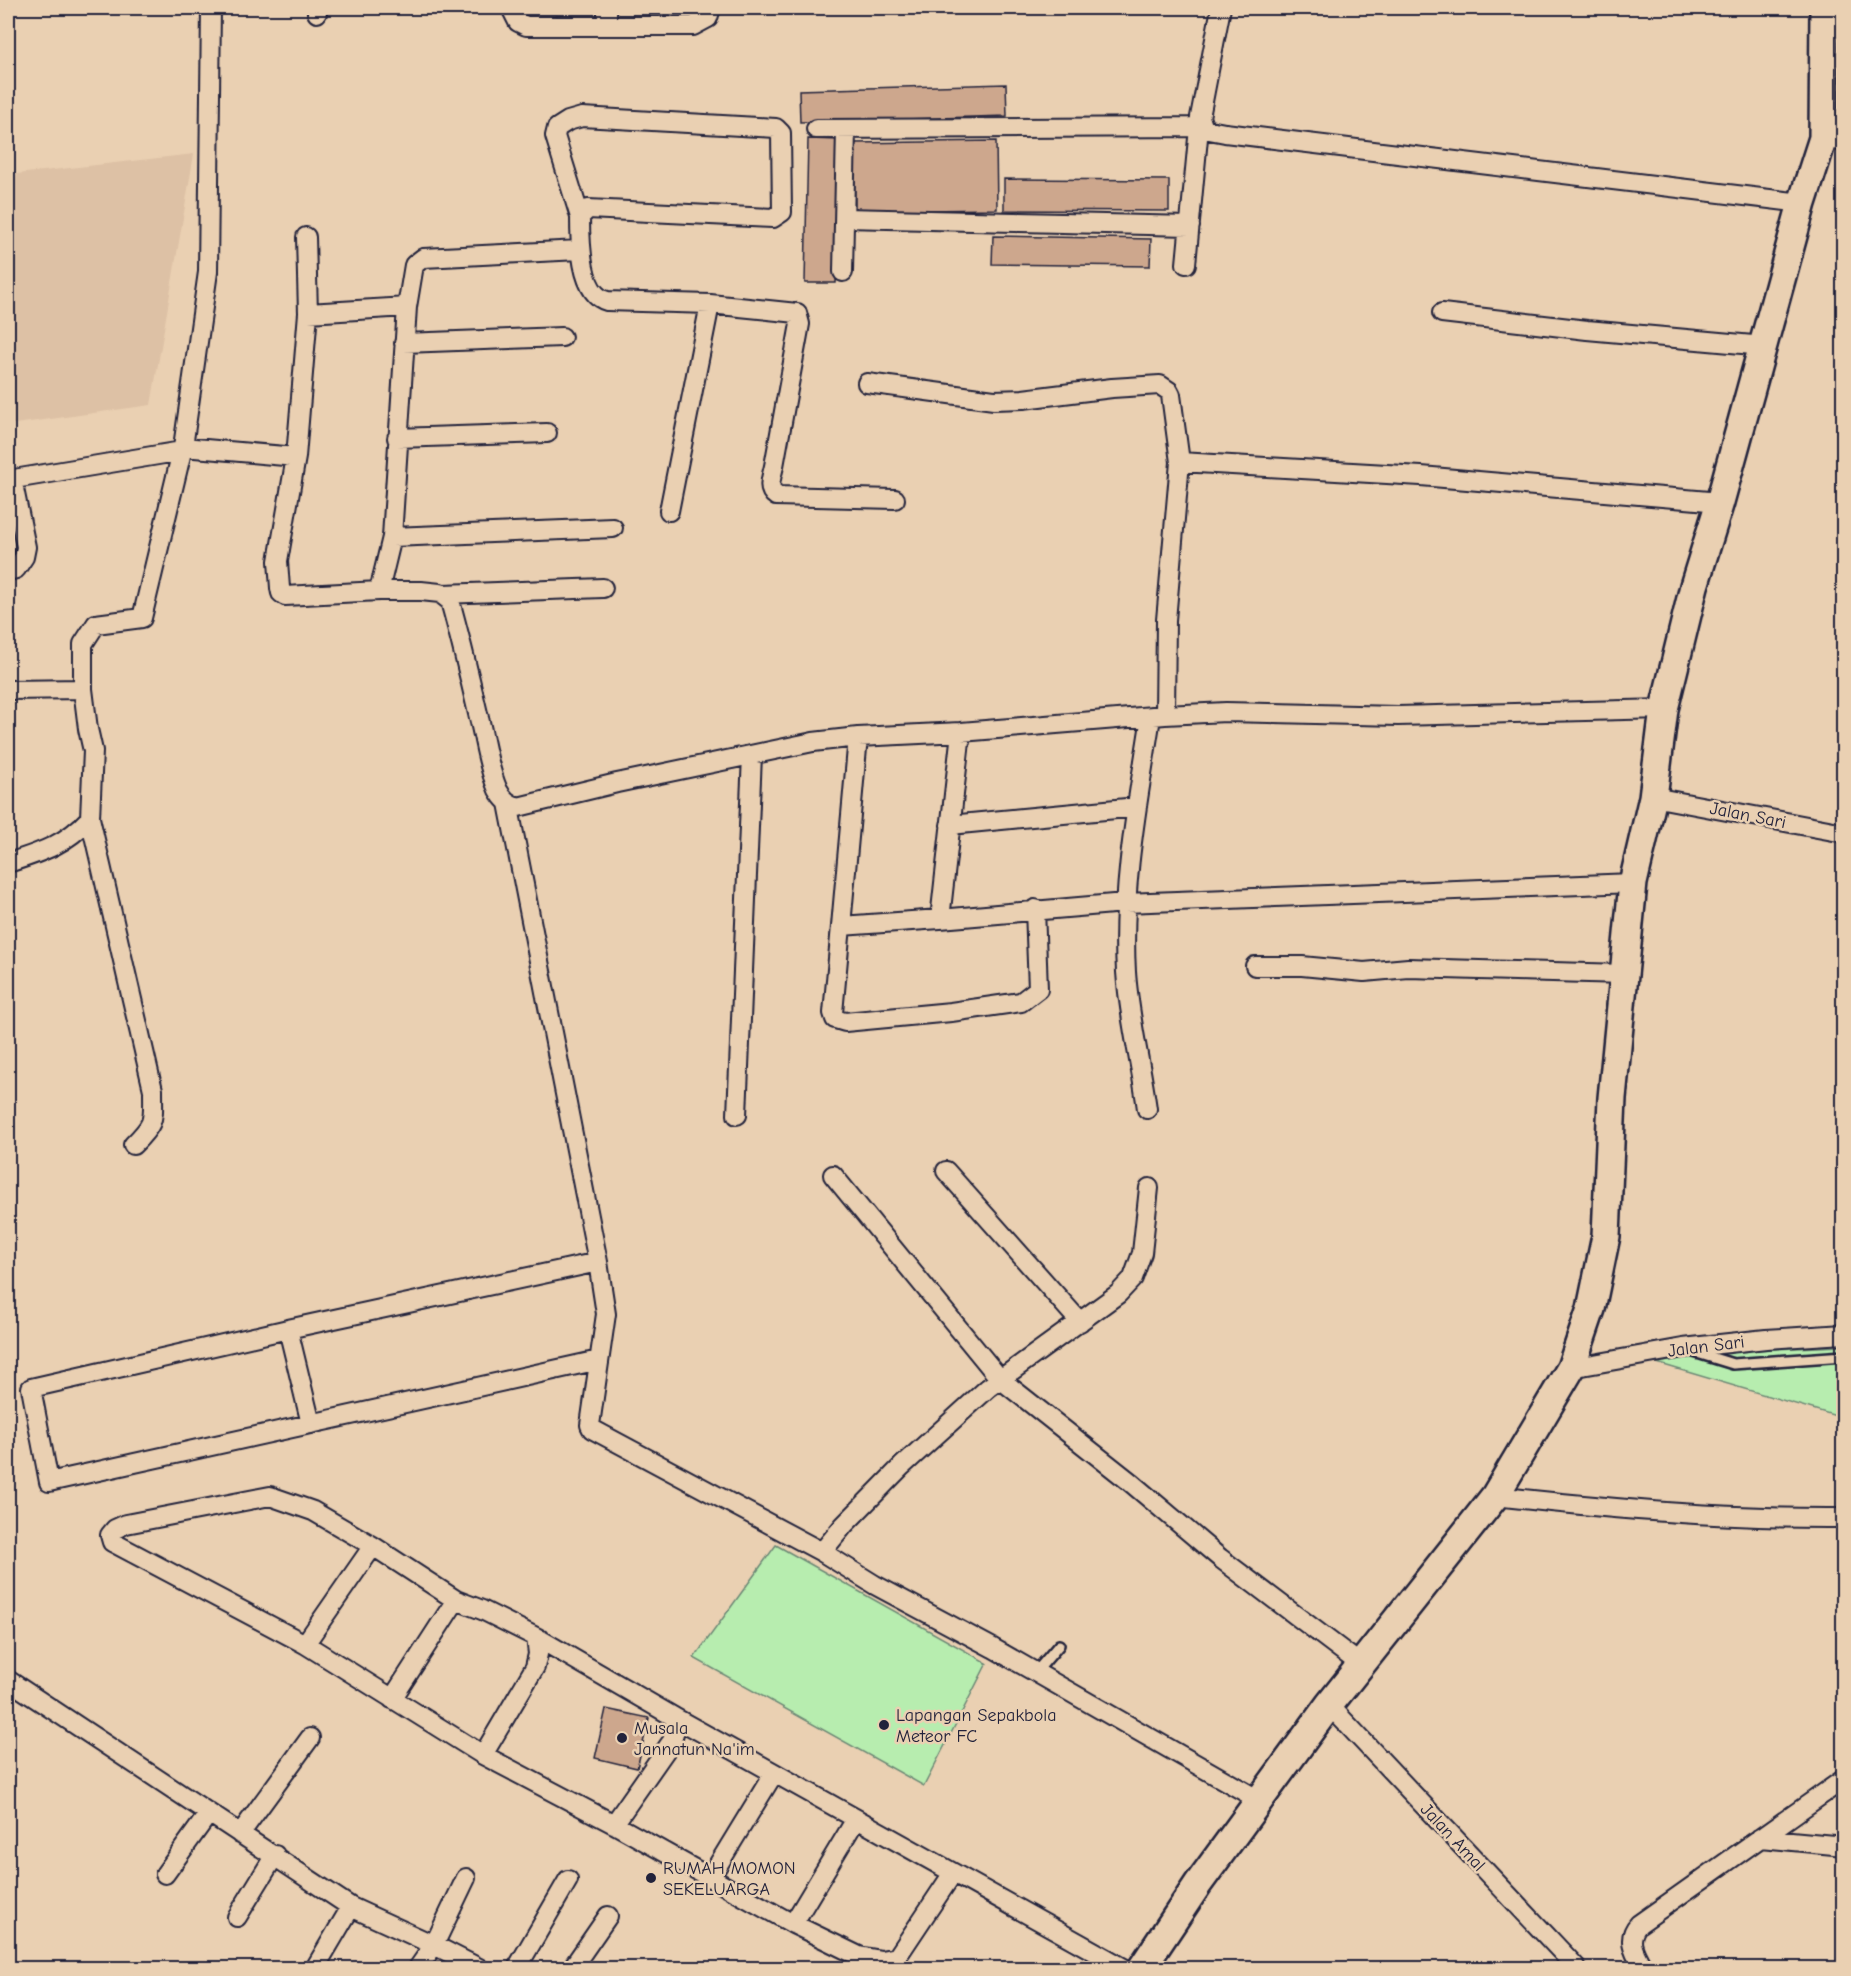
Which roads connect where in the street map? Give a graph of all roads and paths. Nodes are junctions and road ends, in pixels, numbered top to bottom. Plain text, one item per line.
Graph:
1 (211, 8) edge
2 (511, 8) edge
3 (607, 8) edge
4 (711, 8) edge
5 (1221, 8) edge
6 (1824, 8) edge
7 (607, 26) junction
8 (1200, 122) junction
9 (816, 129) dead end
10 (846, 129) junction
11 (1833, 140) edge
12 (1802, 203) junction
13 (580, 217) junction
14 (845, 218) junction
15 (1190, 226) junction
16 (306, 237) dead end
17 (579, 250) junction
18 (1186, 264) dead end
19 (843, 272) dead end
20 (711, 304) junction
21 (407, 307) junction
22 (308, 313) junction
23 (1442, 313) dead end
24 (562, 337) dead end
25 (404, 343) junction
26 (1764, 346) junction
27 (867, 383) dead end
28 (547, 433) dead end
29 (397, 438) junction
30 (183, 449) junction
31 (296, 457) junction
32 (1180, 462) junction
33 (10, 480) edge
34 (895, 499) dead end
35 (1720, 502) junction
36 (669, 511) dead end
37 (613, 528) dead end
38 (392, 537) junction
39 (8, 571) edge
40 (603, 588) dead end
41 (379, 591) junction
42 (443, 594) junction
43 (83, 689) junction
44 (8, 690) edge
45 (1664, 709) junction
46 (1158, 716) junction
47 (962, 732) junction
48 (858, 737) junction
49 (752, 755) junction
50 (1653, 797) junction
51 (508, 803) junction
52 (1137, 807) junction
53 (90, 818) junction
54 (950, 825) junction
55 (1844, 833) edge
56 (8, 863) edge
57 (1633, 883) junction
58 (1125, 903) junction
59 (1035, 909) junction
60 (940, 919) junction
61 (841, 926) junction
62 (1255, 966) dead end
63 (1624, 974) junction
64 (1147, 1109) dead end
65 (737, 1115) dead end
66 (133, 1145) dead end
67 (946, 1171) dead end
68 (833, 1175) dead end
69 (1149, 1188) dead end
70 (598, 1262) junction
71 (1080, 1322) junction
72 (288, 1329) junction
73 (1844, 1334) edge
74 (1683, 1348) junction
75 (1844, 1356) edge
76 (598, 1360) junction
77 (1571, 1368) junction
78 (1000, 1379) junction
79 (311, 1424) junction
80 (1495, 1496) junction
81 (1844, 1518) edge
82 (373, 1546) junction
83 (822, 1552) junction
84 (456, 1600) junction
85 (536, 1637) junction
86 (305, 1644) junction
87 (1059, 1645) dead end
88 (1360, 1664) junction
89 (1035, 1672) junction
90 (8, 1680) edge
91 (392, 1699) junction
92 (1329, 1705) junction
93 (674, 1717) junction
94 (310, 1738) dead end
95 (483, 1755) junction
96 (774, 1773) junction
97 (1844, 1779) edge
98 (1260, 1800) junction
99 (209, 1813) junction
100 (856, 1819) junction
101 (614, 1824) junction
102 (240, 1834) junction
103 (1760, 1838) junction
104 (1844, 1846) edge
105 (275, 1855) junction
106 (953, 1873) junction
107 (165, 1874) dead end
108 (466, 1878) dead end
109 (710, 1878) junction
110 (568, 1880) dead end
111 (351, 1907) junction
112 (608, 1916) dead end
113 (237, 1917) dead end
114 (793, 1924) junction
115 (434, 1945) junction
116 (894, 1963) edge
117 (315, 1968) edge
118 (418, 1968) edge
119 (478, 1968) edge
120 (517, 1968) edge
121 (572, 1968) edge
122 (1124, 1968) edge
123 (1142, 1968) edge
124 (1577, 1968) edge
125 (1642, 1968) edge

1 - 30 street
2 - 7 street
3 - 7 street
4 - 7 street
5 - 8 street
6 - 11 main road
8 - 10 street
8 - 12 street
8 - 15 street
9 - 10 street
10 - 14 street
11 - 12 main road
12 - 26 main road
13 - 13 street
13 - 17 street
14 - 15 street
14 - 19 street
15 - 18 street
16 - 22 street
17 - 20 street
17 - 21 street
20 - 34 street
20 - 36 street
21 - 22 street
21 - 25 street
22 - 31 street
23 - 26 street
24 - 25 street
25 - 29 street
26 - 35 main road
27 - 32 street
28 - 29 street
29 - 38 street
30 - 31 street
30 - 33 street
30 - 43 street
31 - 41 street
32 - 35 street
32 - 46 street
33 - 39 street
35 - 45 main road
37 - 38 street
38 - 41 street
40 - 42 street
41 - 42 street
42 - 51 street
43 - 44 street
43 - 53 street
45 - 46 street
45 - 50 main road
46 - 47 street
46 - 52 street
47 - 48 street
47 - 54 street
48 - 49 street
48 - 61 street
49 - 51 street
49 - 65 street
50 - 55 street, Jalan Sari
50 - 57 main road
51 - 70 street
52 - 54 street
52 - 58 street
53 - 56 street
53 - 66 street
54 - 60 street
57 - 58 street
57 - 63 main road
58 - 59 street
58 - 64 street
59 - 60 street
59 - 61 street
60 - 61 street
62 - 63 street
63 - 77 main road
67 - 71 street
68 - 78 street
69 - 71 street
70 - 72 street
70 - 76 street
71 - 78 street
72 - 79 street
72 - 79 street
73 - 74 street, Jalan Sari
74 - 75 lane
74 - 77 street, Jalan Sari
76 - 79 street
76 - 83 street
77 - 80 main road
78 - 83 street
78 - 88 street
80 - 81 street
80 - 88 main road
82 - 84 street
82 - 86 street
82 - 86 street
83 - 89 street
84 - 85 street
84 - 91 street
85 - 93 street
85 - 95 street
86 - 91 street
87 - 89 lane
88 - 92 main road
89 - 98 street
90 - 99 street
91 - 95 street
92 - 98 main road
92 - 124 street, Jalan Amal
93 - 96 street
93 - 101 street
94 - 102 street
95 - 101 street
96 - 100 street
96 - 109 street
97 - 103 street
98 - 123 main road
99 - 102 street
99 - 107 street
100 - 106 street
100 - 114 street
101 - 109 street
102 - 105 street
103 - 104 street
103 - 125 street
105 - 111 street
105 - 113 street
106 - 116 street
106 - 122 street
108 - 115 street
109 - 114 street
110 - 120 street
111 - 115 street
111 - 117 street
112 - 121 street
114 - 116 street
115 - 118 street
115 - 119 street

